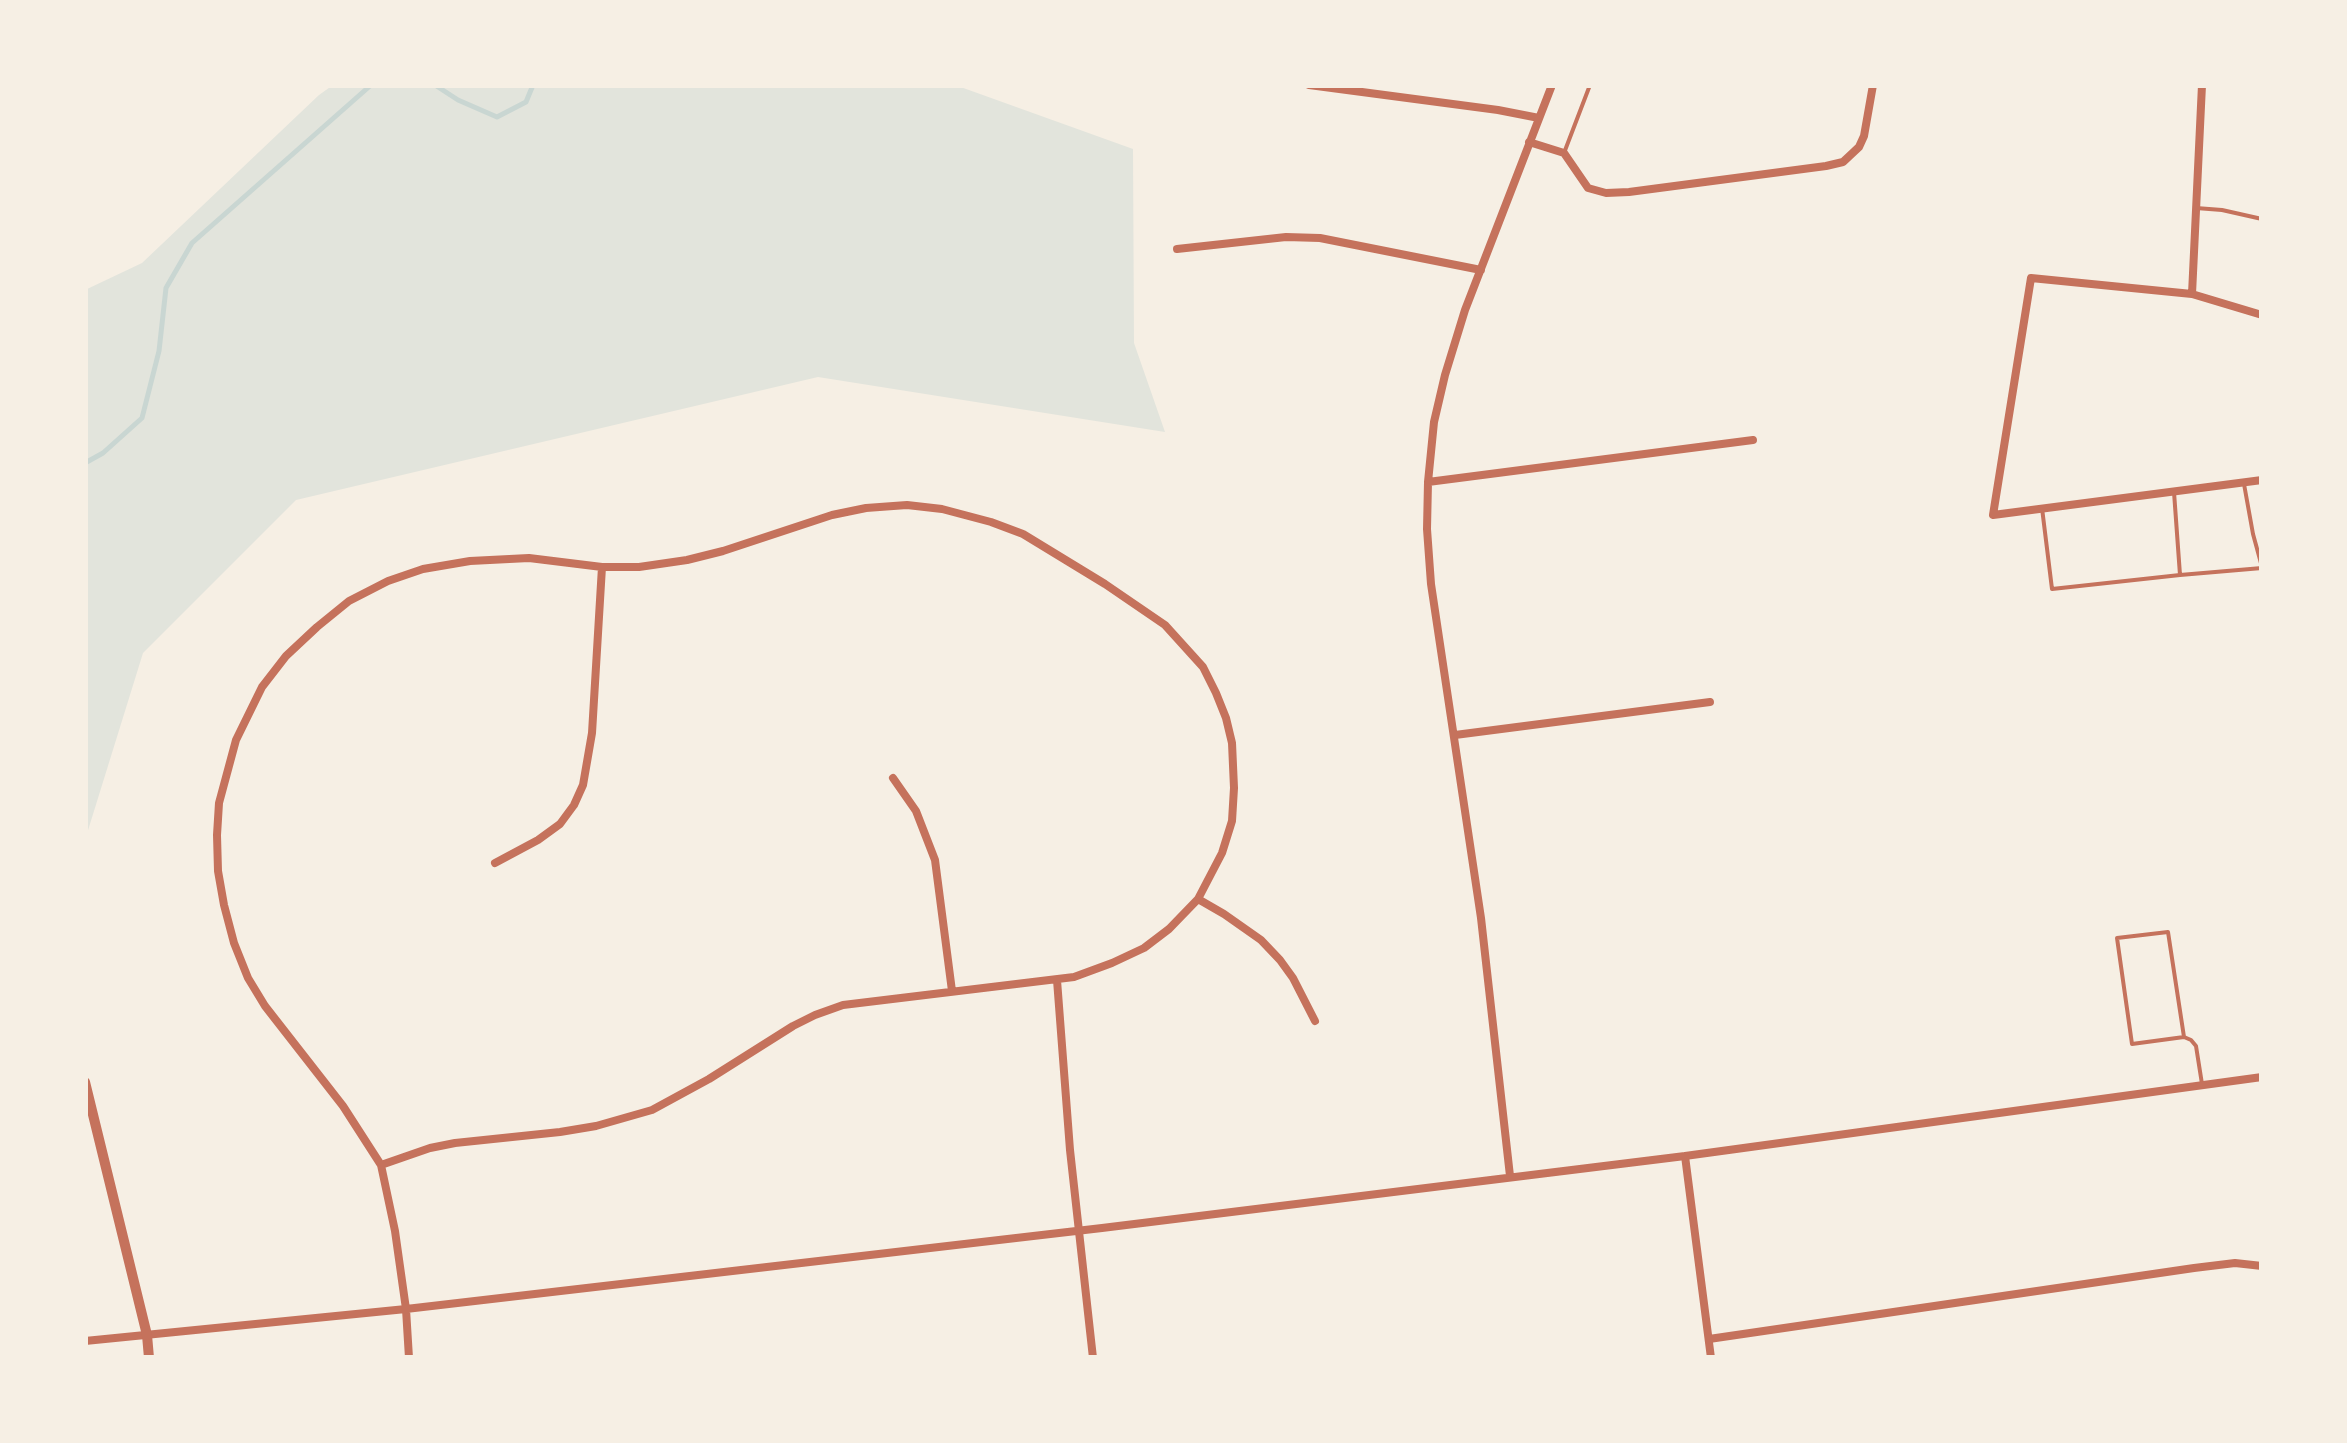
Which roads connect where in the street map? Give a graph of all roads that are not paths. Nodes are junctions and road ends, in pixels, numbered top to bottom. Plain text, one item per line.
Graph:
1 (1309, 85) edge
2 (1552, 85) edge
3 (1590, 85) edge
4 (1873, 85) edge
5 (2202, 85) edge
6 (1539, 118) junction
7 (1528, 142) junction
8 (1564, 153) junction
9 (2196, 208) junction
10 (2262, 219) edge
11 (1177, 249) dead end
12 (1482, 270) junction
13 (2192, 294) junction
14 (2262, 315) edge
15 (1753, 440) dead end
16 (2262, 480) edge
17 (1428, 482) junction
18 (2244, 482) junction
19 (2174, 492) junction
20 (2042, 508) junction
21 (602, 567) junction
22 (2262, 568) edge
23 (2180, 575) junction
24 (1710, 702) dead end
25 (1455, 735) junction
26 (893, 778) dead end
27 (496, 863) dead end
28 (1198, 899) junction
29 (1056, 980) junction
30 (952, 991) junction
31 (1315, 1022) dead end
32 (2184, 1037) junction
33 (2262, 1076) edge
34 (85, 1082) edge
35 (2202, 1084) junction
36 (1684, 1156) junction
37 (380, 1165) junction
38 (1510, 1176) junction
39 (1079, 1230) junction
40 (2262, 1266) edge
41 (406, 1309) junction
42 (147, 1335) junction
43 (1708, 1339) junction
44 (85, 1342) edge
45 (149, 1358) edge
46 (410, 1358) edge
47 (1094, 1358) edge
48 (1711, 1358) edge

1 - 6 street
2 - 6 street
3 - 8 lane
4 - 8 street
5 - 9 street
6 - 7 street
7 - 8 street
7 - 12 street
9 - 10 lane
9 - 13 street
11 - 12 street
12 - 17 street
13 - 14 street
13 - 20 street
15 - 17 street
16 - 18 street
17 - 25 street
18 - 19 street
18 - 22 lane
19 - 20 street
19 - 23 lane
20 - 23 lane
21 - 27 street
21 - 28 street
21 - 37 street
22 - 23 lane
24 - 25 street
25 - 38 street
26 - 30 street
28 - 29 street
28 - 31 street
29 - 30 street
29 - 39 street
30 - 37 street
32 - 32 lane
32 - 35 lane
33 - 35 street
34 - 42 street
35 - 36 street
36 - 38 street
36 - 43 street
37 - 41 street
38 - 39 street
39 - 41 street
39 - 47 street
40 - 43 street
41 - 42 street
41 - 46 street
42 - 44 street
42 - 45 street
43 - 48 street

